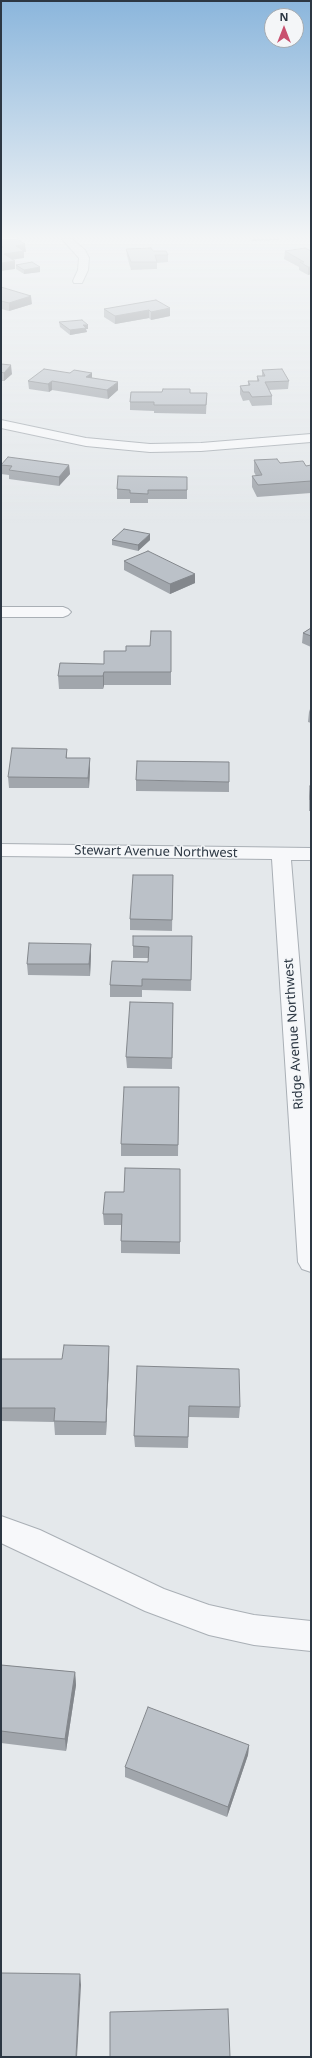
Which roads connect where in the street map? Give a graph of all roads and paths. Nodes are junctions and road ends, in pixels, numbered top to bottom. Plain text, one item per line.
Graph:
1 (1, 424) edge
2 (311, 438) edge
3 (1, 612) edge
4 (63, 612) dead end
5 (1, 850) edge
6 (280, 854) junction
7 (311, 854) edge
8 (307, 1149) edge
9 (311, 1262) edge
10 (1, 1529) edge
11 (311, 1636) edge

1 - 2 street
3 - 4 street
5 - 6 street, Stewart Avenue Northwest
6 - 7 street, Stewart Avenue Northwest
6 - 8 street, Ridge Avenue Northwest
8 - 9 street, Ridge Avenue Northwest
10 - 11 street

